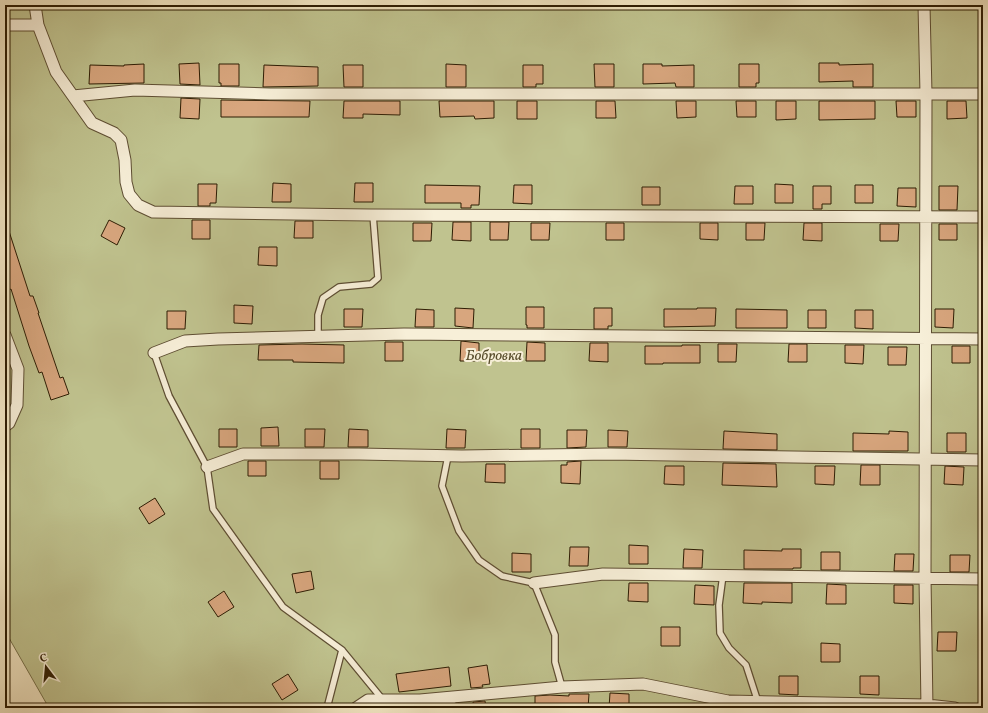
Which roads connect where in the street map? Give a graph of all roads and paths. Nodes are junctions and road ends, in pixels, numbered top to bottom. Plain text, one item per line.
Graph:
1 (36, 5) edge
2 (924, 5) edge
3 (5, 25) edge
4 (38, 25) junction
5 (926, 94) junction
6 (983, 94) edge
7 (73, 96) junction
8 (373, 216) junction
9 (926, 217) junction
10 (983, 217) edge
11 (5, 335) edge
12 (318, 336) junction
13 (926, 339) junction
14 (983, 339) edge
15 (154, 353) joint
16 (5, 426) edge
17 (448, 456) junction
18 (925, 460) junction
19 (983, 460) edge
20 (207, 466) junction
21 (723, 575) junction
22 (925, 578) junction
23 (983, 579) edge
24 (534, 583) junction
25 (342, 650) junction
26 (562, 687) junction
27 (461, 696) junction
28 (383, 700) junction
29 (758, 702) junction
30 (927, 706) edge
31 (327, 708) edge
32 (356, 708) edge
33 (391, 708) edge
34 (442, 708) edge
35 (955, 708) edge

1 - 4 street
2 - 5 street
3 - 4 street
4 - 7 street
5 - 6 street
5 - 7 street
5 - 9 street
7 - 8 street
8 - 9 street
8 - 12 lane
9 - 10 street
9 - 13 street
11 - 16 street
12 - 13 street
12 - 15 street
13 - 14 street
13 - 18 street
15 - 20 lane
17 - 18 street
17 - 20 street
17 - 24 lane
18 - 19 street
18 - 22 street
20 - 25 lane
21 - 22 street
21 - 24 street
21 - 29 lane
22 - 23 street
22 - 30 street
24 - 26 lane
25 - 28 lane
25 - 31 lane
26 - 27 street
26 - 29 street
27 - 28 street
27 - 34 lane
28 - 32 street
28 - 33 lane
29 - 30 street
30 - 35 street

